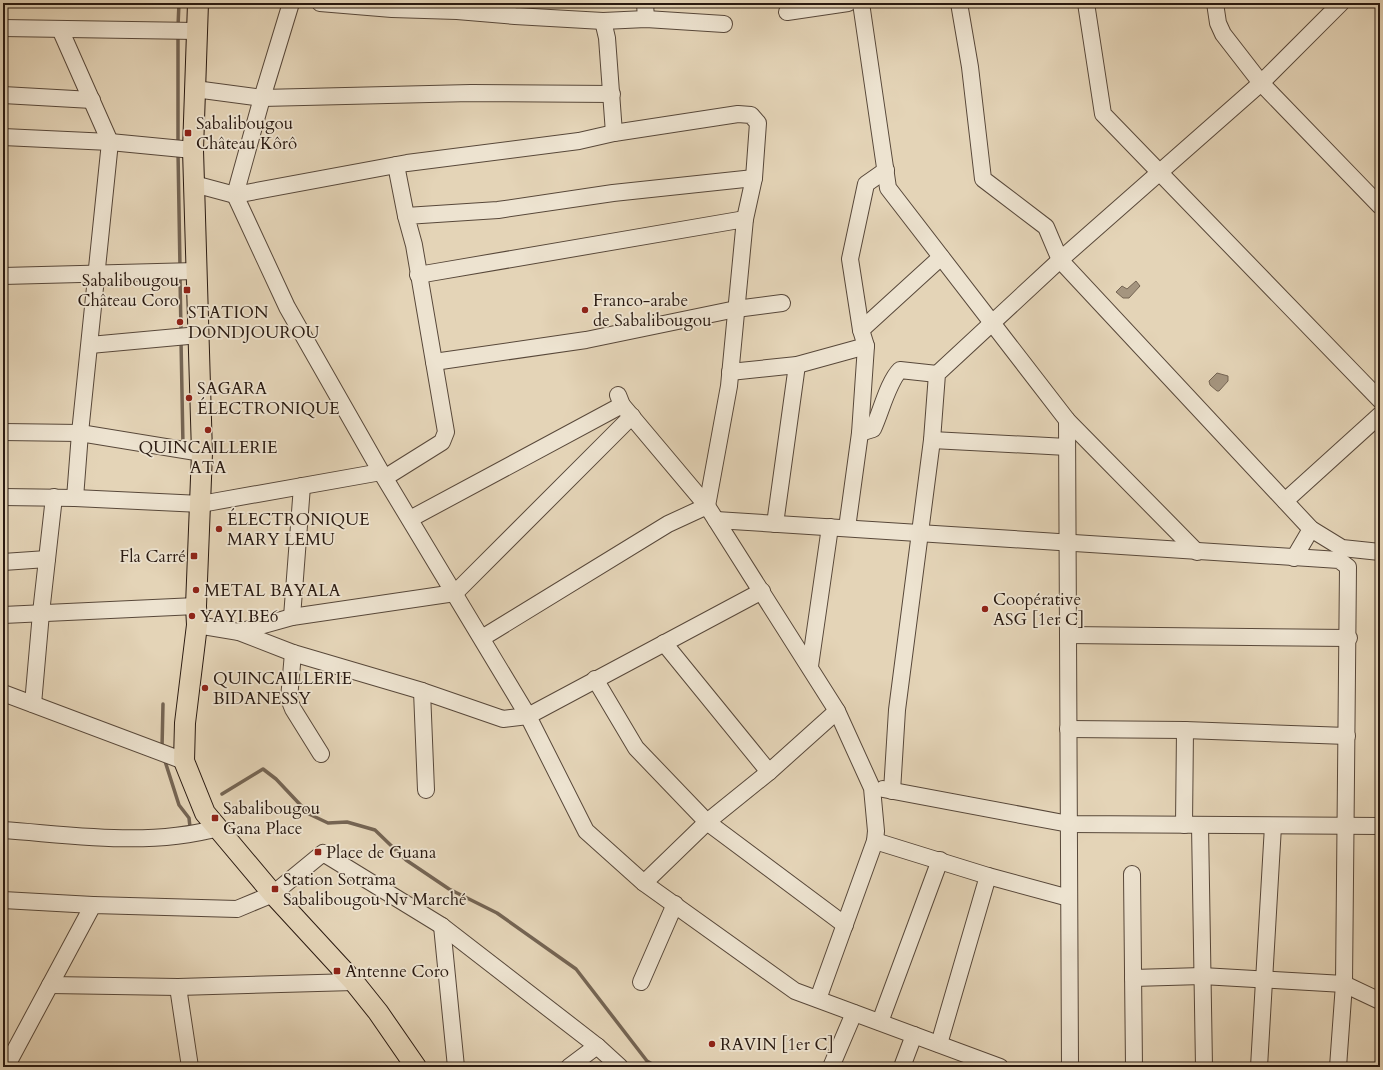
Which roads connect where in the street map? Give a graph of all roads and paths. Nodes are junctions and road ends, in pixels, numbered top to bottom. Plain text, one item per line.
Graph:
1 (198, 3) edge
2 (291, 3) edge
3 (320, 3) edge
4 (645, 3) edge
5 (848, 3) edge
6 (861, 3) edge
7 (959, 3) edge
8 (1086, 3) edge
9 (1215, 3) edge
10 (1341, 3) edge
11 (392, 6) edge
12 (457, 7) edge
13 (516, 10) edge
14 (787, 12) dead end
15 (646, 19) junction
16 (603, 21) junction
17 (724, 24) dead end
18 (3, 28) edge
19 (60, 29) junction
20 (196, 31) junction
21 (1261, 83) junction
22 (194, 89) junction
23 (612, 94) junction
24 (3, 95) edge
25 (262, 98) junction
26 (92, 100) junction
27 (614, 133) junction
28 (3, 137) edge
29 (110, 142) junction
30 (194, 150) junction
31 (396, 166) junction
32 (886, 170) junction
33 (1160, 173) junction
34 (754, 178) junction
35 (194, 184) junction
36 (234, 195) junction
37 (1380, 206) edge
38 (406, 216) junction
39 (745, 219) junction
40 (941, 257) junction
41 (1060, 260) junction
42 (196, 271) junction
43 (97, 274) junction
44 (418, 275) junction
45 (3, 276) edge
46 (782, 303) dead end
47 (736, 309) junction
48 (992, 323) junction
49 (861, 330) junction
50 (199, 335) junction
51 (90, 345) junction
52 (866, 346) junction
53 (434, 362) junction
54 (797, 365) junction
55 (730, 372) junction
56 (937, 374) junction
57 (1380, 400) edge
58 (624, 406) junction
59 (1380, 415) edge
60 (1067, 420) junction
61 (3, 432) edge
62 (80, 433) junction
63 (860, 433) junction
64 (932, 440) junction
65 (1067, 447) junction
66 (202, 453) junction
67 (384, 475) junction
68 (302, 486) junction
69 (3, 497) edge
70 (54, 498) junction
71 (75, 498) junction
72 (1285, 501) junction
73 (200, 504) junction
74 (707, 506) junction
75 (410, 519) junction
76 (716, 520) junction
77 (775, 524) junction
78 (830, 528) junction
79 (847, 528) junction
80 (1311, 529) junction
81 (919, 533) junction
82 (1067, 542) junction
83 (1197, 552) junction
84 (1380, 552) edge
85 (1294, 558) junction
86 (47, 559) junction
87 (3, 562) edge
88 (762, 591) junction
89 (455, 593) junction
90 (196, 606) junction
91 (41, 613) junction
92 (3, 615) edge
93 (292, 618) junction
94 (197, 625) junction
95 (239, 632) junction
96 (1068, 635) junction
97 (482, 638) junction
98 (1349, 638) junction
99 (664, 643) junction
100 (293, 653) junction
101 (810, 666) junction
102 (595, 679) junction
103 (422, 691) junction
104 (3, 693) edge
105 (33, 704) junction
106 (837, 712) junction
107 (528, 716) junction
108 (1068, 729) junction
109 (1185, 730) junction
110 (1347, 736) junction
111 (321, 754) dead end
112 (184, 761) junction
113 (769, 772) junction
114 (872, 788) junction
115 (426, 790) dead end
116 (892, 791) junction
117 (708, 822) junction
118 (1069, 824) junction
119 (1184, 825) junction
120 (1200, 825) junction
121 (1273, 826) junction
122 (1346, 826) junction
123 (1380, 826) edge
124 (218, 828) junction
125 (3, 830) edge
126 (875, 841) junction
127 (940, 860) junction
128 (1132, 874) dead end
129 (988, 876) junction
130 (644, 883) junction
131 (273, 894) junction
132 (1069, 898) junction
133 (3, 900) edge
134 (675, 904) junction
135 (93, 906) junction
136 (845, 925) junction
137 (442, 926) junction
138 (1202, 976) junction
139 (1133, 978) junction
140 (1266, 979) junction
141 (354, 982) junction
142 (642, 982) dead end
143 (1344, 984) junction
144 (50, 985) junction
145 (178, 987) junction
146 (818, 999) junction
147 (1380, 1001) edge
148 (854, 1013) junction
149 (880, 1022) junction
150 (914, 1035) junction
151 (11, 1042) edge
152 (939, 1044) junction
153 (598, 1046) junction
154 (976, 1063) edge
155 (6, 1067) edge
156 (190, 1067) edge
157 (416, 1067) edge
158 (456, 1067) edge
159 (570, 1067) edge
160 (620, 1067) edge
161 (831, 1067) edge
162 (902, 1067) edge
163 (1000, 1067) edge
164 (1070, 1067) edge
165 (1134, 1067) edge
166 (1204, 1067) edge
167 (1259, 1067) edge
168 (1338, 1067) edge

1 - 20 main road
2 - 25 street
3 - 11 street
4 - 15 street
5 - 14 street
6 - 32 street
7 - 41 street
8 - 33 street
9 - 21 street
10 - 21 street
11 - 12 street
12 - 13 street
13 - 16 street
15 - 16 street
15 - 17 street
16 - 23 street
18 - 19 street
19 - 20 street
19 - 26 street
20 - 22 main road
21 - 33 street
21 - 37 street
22 - 25 street
22 - 30 main road
23 - 25 street
23 - 27 street
24 - 26 street
25 - 36 street
26 - 29 street
27 - 31 street
27 - 34 street
28 - 29 street
29 - 30 street
29 - 43 street
30 - 35 main road
31 - 36 street
31 - 38 street
32 - 40 street
32 - 49 street
33 - 41 street
33 - 57 street
34 - 38 street
34 - 39 street
35 - 36 street
35 - 42 main road
36 - 67 street
38 - 44 street
39 - 44 street
39 - 47 street
40 - 48 street
40 - 49 street
41 - 48 street
41 - 72 street
42 - 43 street
42 - 50 main road
43 - 45 street
43 - 51 street
44 - 53 street
46 - 47 street
47 - 53 street
47 - 55 street
48 - 56 street
48 - 60 street
49 - 52 street
50 - 51 street
50 - 66 main road
51 - 62 street
52 - 54 street
52 - 63 street
53 - 67 street
54 - 55 street
54 - 77 street
55 - 74 street
56 - 63 street
56 - 64 street
58 - 74 street
58 - 75 street
58 - 89 street
59 - 72 street
60 - 65 street
60 - 83 street
61 - 62 street
62 - 66 street
62 - 71 street
63 - 79 street
64 - 65 street
64 - 81 street
65 - 82 street
66 - 73 main road
67 - 68 street
67 - 75 street
68 - 73 street
68 - 93 street
69 - 70 street
70 - 71 street
70 - 86 street
71 - 73 street
72 - 80 street
73 - 90 main road
74 - 76 street
74 - 97 street
75 - 89 street
76 - 77 street
76 - 88 street
77 - 78 street
78 - 79 street
78 - 101 street
79 - 81 street
80 - 84 street
80 - 85 street
81 - 82 street
81 - 116 street
82 - 83 street
82 - 96 street
83 - 85 street
85 - 98 street
86 - 87 street
86 - 91 street
88 - 99 street
88 - 101 street
89 - 93 street
89 - 97 street
90 - 91 street
90 - 94 main road
91 - 92 street
91 - 105 street
93 - 95 street
94 - 95 street
94 - 112 main road
95 - 100 street
96 - 98 street
96 - 108 street
97 - 107 street
98 - 110 street
99 - 102 street
99 - 113 street
100 - 103 street
100 - 111 street
101 - 106 street
102 - 107 street
102 - 117 street
103 - 107 street
103 - 115 street
104 - 105 street
105 - 112 street
106 - 113 street
106 - 114 street
107 - 130 street
108 - 109 street
108 - 118 street
109 - 110 street
109 - 119 street
110 - 122 street
112 - 124 main road
113 - 117 street
114 - 116 street
114 - 126 street
116 - 118 street
117 - 130 street
117 - 136 street
118 - 119 street
118 - 132 street
119 - 120 street
120 - 121 street
120 - 138 street
121 - 122 street
121 - 140 street
122 - 123 street
122 - 143 street
124 - 125 street
124 - 131 main road
126 - 127 street
126 - 136 street
127 - 129 street
127 - 149 street
128 - 139 street
129 - 132 street
129 - 152 street
130 - 134 street
131 - 135 street
131 - 137 street
131 - 141 main road
132 - 164 street
133 - 135 street
134 - 142 street
134 - 146 street
135 - 144 street
136 - 146 street
137 - 153 street
137 - 158 street
138 - 139 street
138 - 140 street
138 - 166 street
139 - 165 street
140 - 143 street
140 - 167 street
141 - 145 street
141 - 157 main road
143 - 147 street
143 - 168 street
144 - 145 street
144 - 151 street
145 - 156 street
146 - 148 street
148 - 149 street
148 - 161 street
149 - 150 street
150 - 152 street
150 - 162 street
151 - 155 street
152 - 154 street
153 - 159 street
153 - 160 street
154 - 163 street

